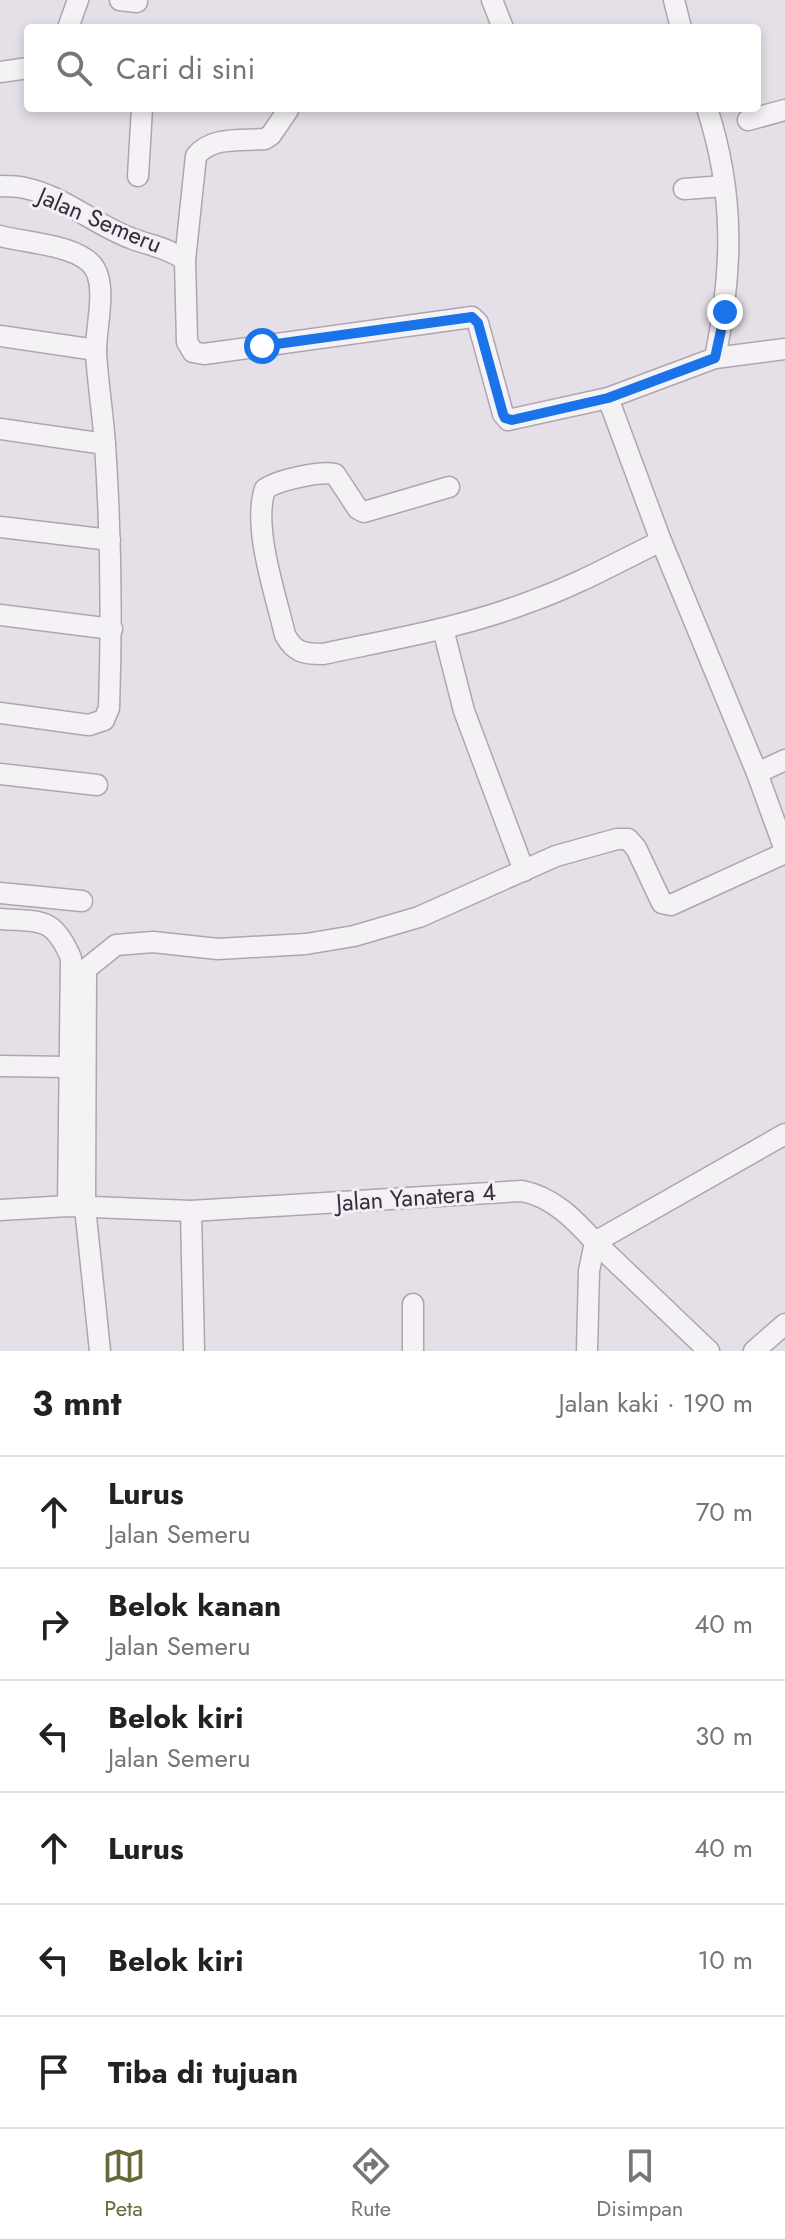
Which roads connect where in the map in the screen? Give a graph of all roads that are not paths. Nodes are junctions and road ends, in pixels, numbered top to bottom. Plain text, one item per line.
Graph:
1 (78, 0) edge
2 (492, 0) edge
3 (674, 0) edge
4 (69, 24) edge
5 (501, 24) edge
6 (680, 24) edge
7 (24, 69) edge
8 (0, 72) edge
9 (785, 110) edge
10 (142, 112) edge
11 (287, 112) edge
12 (708, 112) edge
13 (748, 120) dead end
14 (138, 176) dead end
15 (0, 186) edge
16 (724, 186) junction
17 (684, 189) dead end
18 (0, 236) edge
19 (185, 260) junction
20 (0, 336) edge
21 (785, 349) edge
22 (96, 350) junction
23 (715, 358) junction
24 (608, 398) junction
25 (0, 429) edge
26 (105, 444) junction
27 (449, 487) dead end
28 (0, 527) edge
29 (110, 540) junction
30 (661, 541) junction
31 (0, 615) edge
32 (112, 629) junction
33 (443, 629) junction
34 (0, 713) edge
35 (785, 760) edge
36 (757, 773) junction
37 (0, 776) edge
38 (97, 785) dead end
39 (785, 852) edge
40 (524, 871) junction
41 (0, 893) edge
42 (82, 901) dead end
43 (0, 919) edge
44 (0, 1066) edge
45 (70, 1067) junction
46 (785, 1134) edge
47 (77, 1206) junction
48 (0, 1210) edge
49 (191, 1211) junction
50 (595, 1242) junction
51 (413, 1304) dead end
52 (785, 1324) edge
53 (100, 1351) edge
54 (194, 1351) edge
55 (413, 1351) edge
56 (587, 1351) edge
57 (709, 1351) edge
58 (754, 1351) edge

1 - 4 street
2 - 5 street
3 - 6 street
7 - 8 street
9 - 13 street
10 - 14 street
11 - 19 street
12 - 16 street
15 - 19 street, Jalan Semeru
16 - 17 street
16 - 23 street
18 - 22 street
19 - 24 street, Jalan Semeru
20 - 22 street
21 - 23 street
22 - 26 street
23 - 24 street
24 - 30 street
25 - 26 street
26 - 29 street
27 - 33 street
28 - 29 street
29 - 32 street
30 - 33 street
30 - 36 street
31 - 32 street
32 - 34 street
33 - 40 street
35 - 36 street
36 - 39 street
37 - 38 street
39 - 40 street
40 - 47 street
41 - 42 street
43 - 45 street
44 - 45 street
45 - 47 street
46 - 50 street
47 - 48 street, Jalan Yanatera 4
47 - 49 street, Jalan Yanatera 4
47 - 53 street
49 - 50 street, Jalan Yanatera 4
49 - 54 street
50 - 56 street
50 - 57 street, Jalan Yanatera 4
51 - 55 street
52 - 58 street

